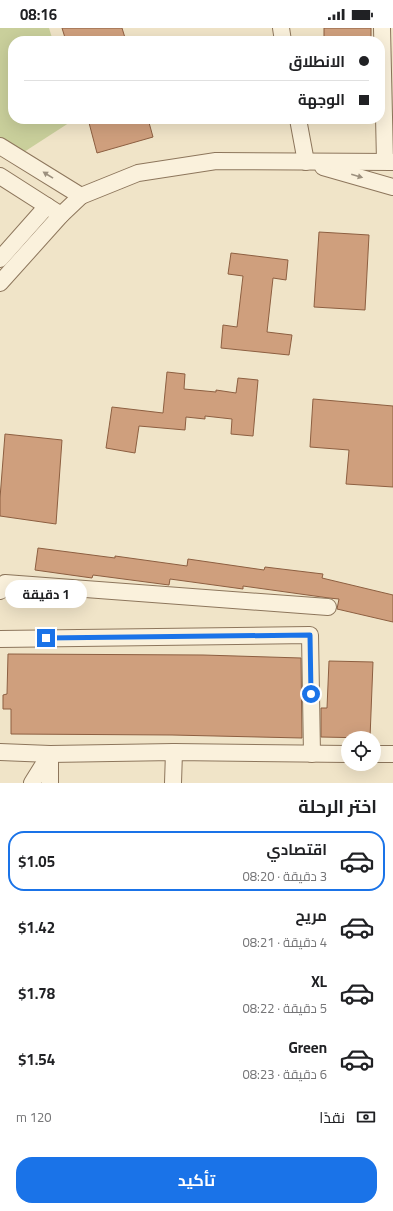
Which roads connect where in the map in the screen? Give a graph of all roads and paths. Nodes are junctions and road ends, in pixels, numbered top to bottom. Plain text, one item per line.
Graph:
1 (385, 85) edge
2 (299, 124) edge
3 (0, 146) edge
4 (306, 162) junction
5 (389, 162) edge
6 (0, 176) edge
7 (393, 187) edge
8 (81, 196) junction
9 (48, 206) junction
10 (61, 215) junction
11 (0, 259) edge
12 (0, 283) edge
13 (0, 591) edge
14 (328, 607) dead end
15 (0, 639) edge
16 (0, 752) edge
17 (174, 752) junction
18 (50, 754) junction
19 (312, 754) junction
20 (341, 754) edge
21 (381, 754) edge
22 (393, 754) edge
23 (32, 783) edge
24 (50, 783) edge
25 (173, 783) edge

1 - 5 street
2 - 4 street
8 -> 3 street
4 - 5 street
4 -> 7 street
4 - 8 street
6 - 9 street
8 - 10 street
9 - 10 street
9 - 11 street
10 - 12 street
13 - 14 street
15 - 19 street
16 - 18 street
17 - 18 street
17 - 19 street
17 - 25 street
18 - 23 street
18 - 24 street
19 - 20 street
21 - 22 street

